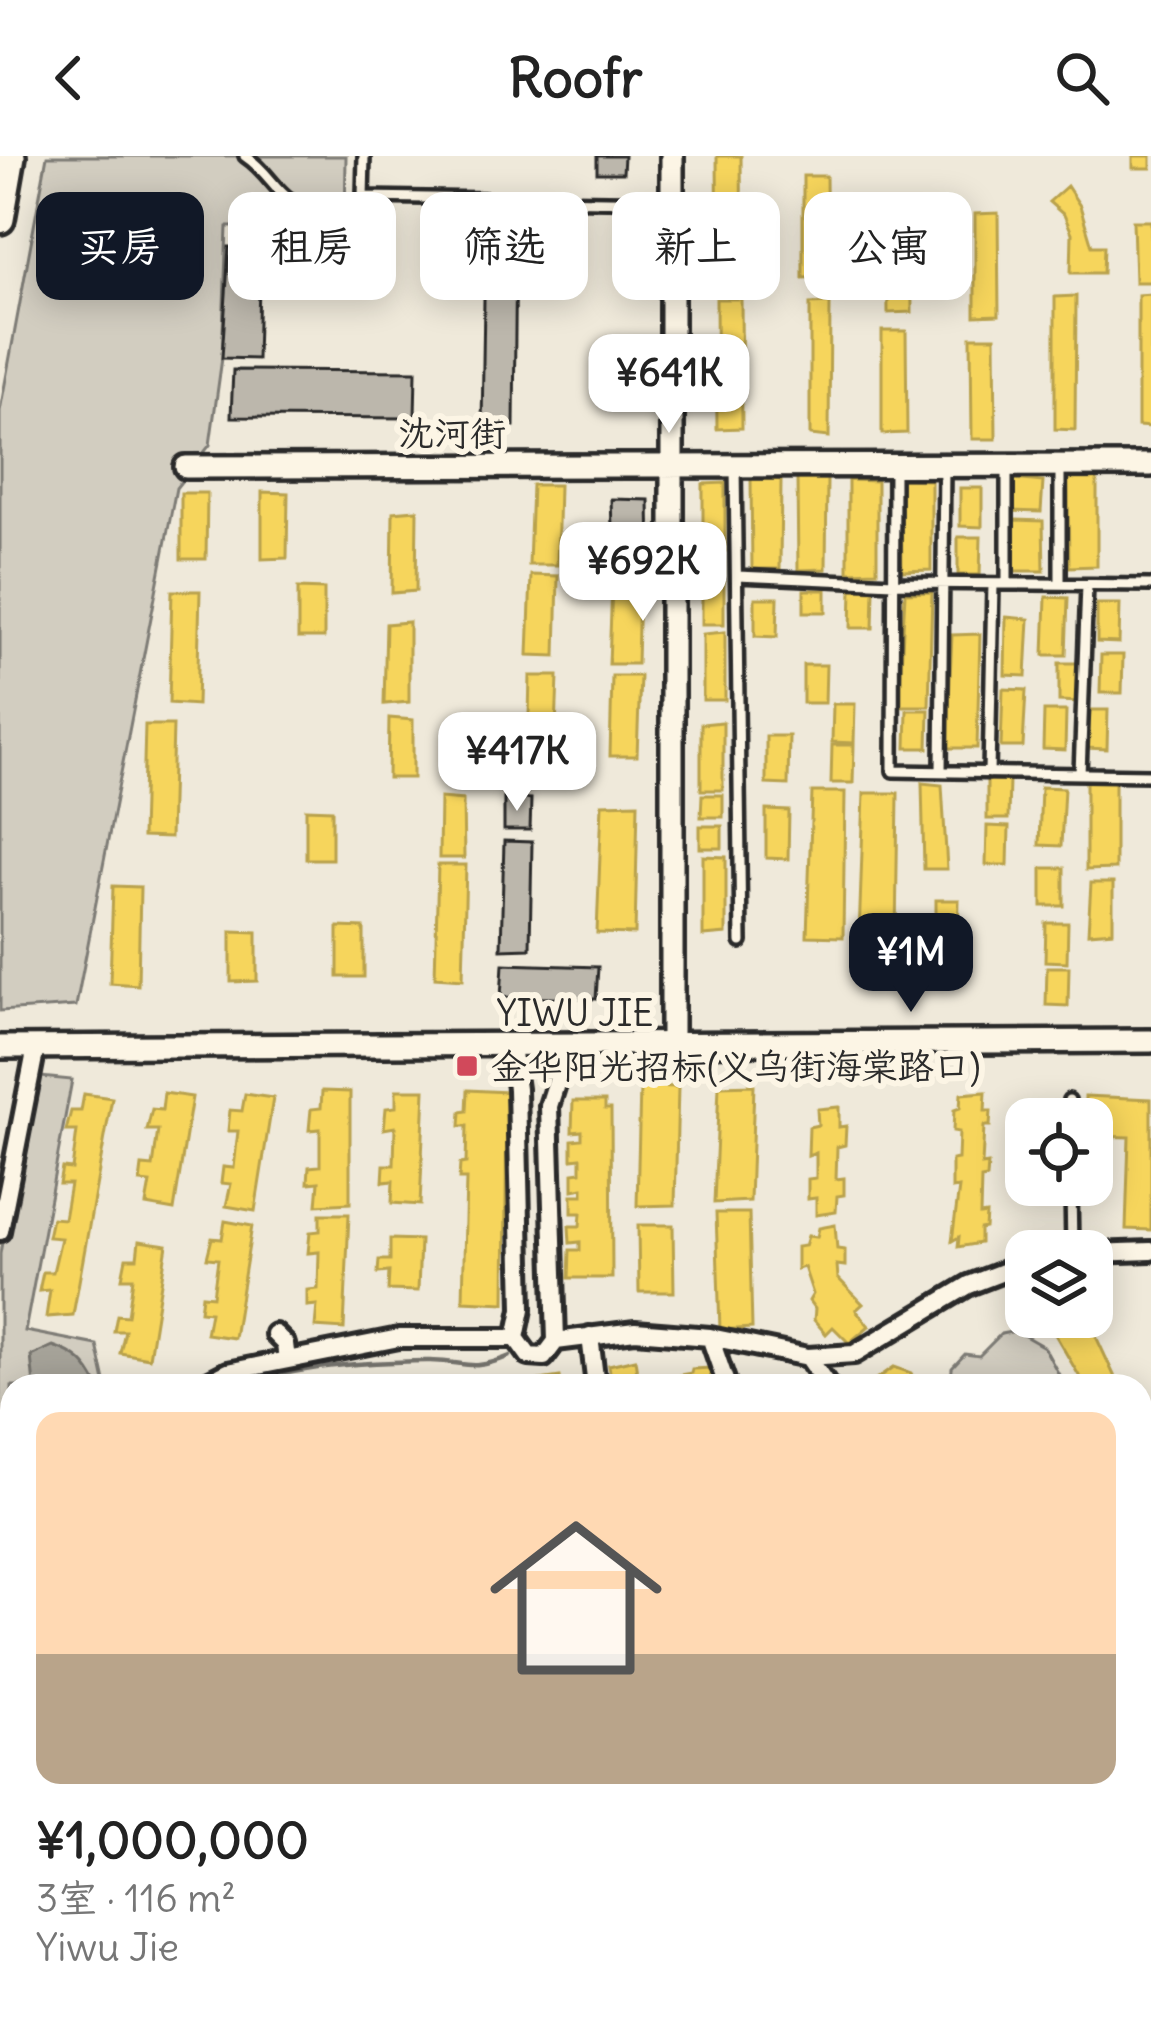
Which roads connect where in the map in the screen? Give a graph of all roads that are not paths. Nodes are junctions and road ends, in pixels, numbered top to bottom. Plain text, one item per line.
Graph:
1 (11, 156) edge
2 (245, 156) edge
3 (364, 156) edge
4 (672, 156) edge
5 (279, 192) edge
6 (672, 192) edge
7 (612, 201) edge
8 (0, 219) edge
9 (672, 300) edge
10 (894, 464) junction
11 (944, 464) junction
12 (1007, 464) junction
13 (1060, 464) junction
14 (672, 465) junction
15 (734, 465) junction
16 (1151, 465) edge
17 (186, 467) dead end
18 (737, 576) junction
19 (894, 583) junction
20 (943, 583) junction
21 (993, 584) junction
22 (1007, 584) junction
23 (1060, 584) junction
24 (1087, 585) junction
25 (1151, 585) edge
26 (940, 772) junction
27 (989, 772) junction
28 (1080, 774) junction
29 (1151, 775) edge
30 (741, 942) dead end
31 (1151, 1041) edge
32 (511, 1046) junction
33 (568, 1046) junction
34 (672, 1046) junction
35 (0, 1047) edge
36 (36, 1047) junction
37 (0, 1231) edge
38 (1151, 1251) edge
39 (1113, 1252) edge
40 (1005, 1271) edge
41 (275, 1334) dead end
42 (590, 1336) junction
43 (710, 1337) junction
44 (516, 1338) junction
45 (556, 1341) junction
46 (808, 1357) junction
47 (287, 1360) junction
48 (223, 1374) edge
49 (595, 1374) edge
50 (723, 1374) edge
51 (820, 1374) edge

1 - 8 main road
2 - 5 lane
3 - 7 lane
4 - 6 street
9 - 14 street
10 - 11 street, 沈河街
10 - 15 street, 沈河街
10 - 19 lane
11 - 12 street, 沈河街
11 - 20 lane
12 - 13 street, 沈河街
12 - 22 lane
13 - 16 street, 沈河街
13 - 23 lane
14 - 15 street, 沈河街
14 - 17 street, 沈河街
14 - 34 street
15 - 18 lane
18 - 19 lane
18 - 30 lane
19 - 20 lane
19 - 26 lane
20 - 21 lane
20 - 26 lane
21 - 22 lane
21 - 27 lane
22 - 23 lane
23 - 24 lane
24 - 25 lane
24 - 28 lane
26 - 27 lane
27 - 28 lane
28 - 29 lane
31 - 34 street, YIWU JIE
32 - 33 street, YIWU JIE
32 - 36 street, YIWU JIE
32 - 44 street
33 - 34 street, YIWU JIE
33 - 45 street
35 - 36 street, YIWU JIE
36 - 37 street
38 - 39 street
40 - 46 street
41 - 47 street
42 - 43 street
42 - 45 street
42 - 49 street
43 - 46 street
43 - 50 street
44 - 45 street
44 - 47 street
46 - 51 street
47 - 48 street

